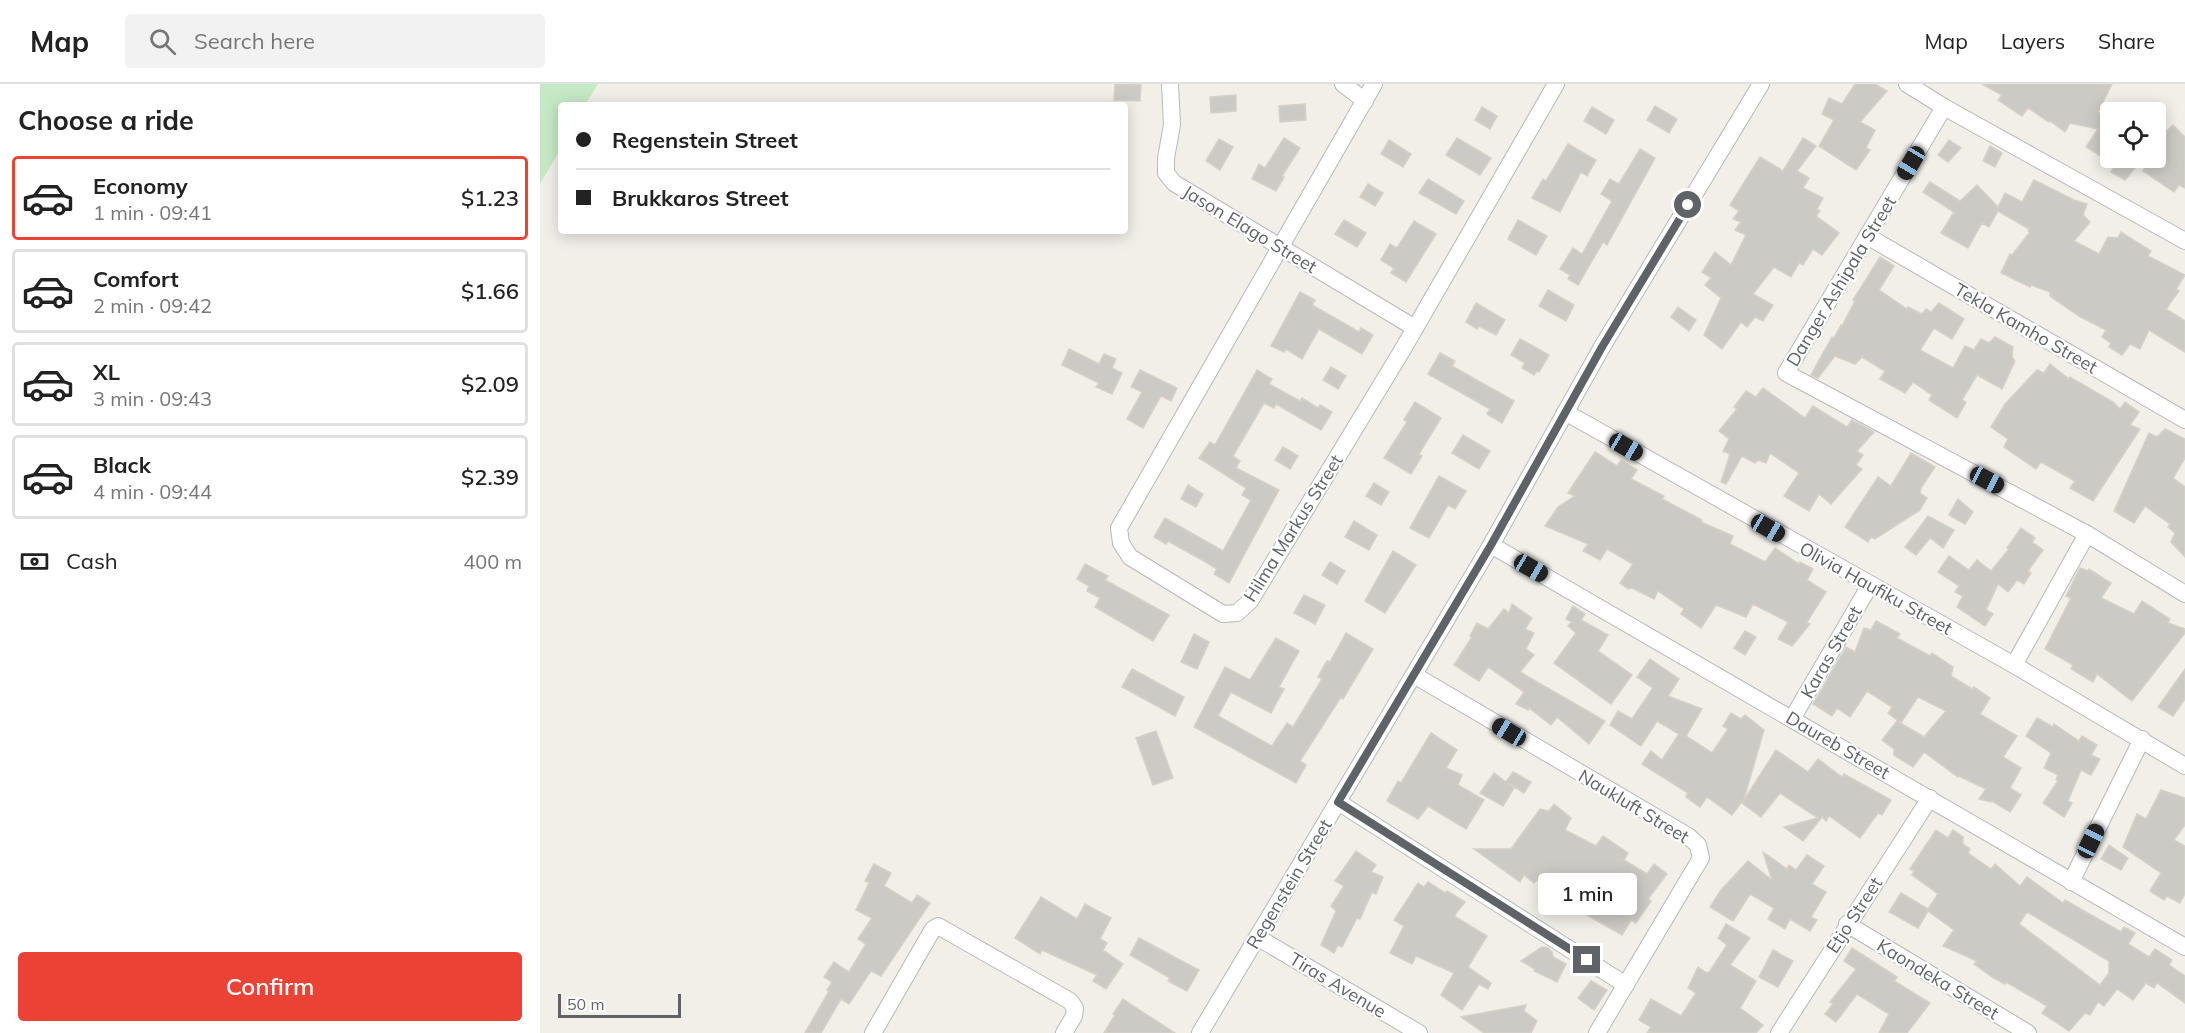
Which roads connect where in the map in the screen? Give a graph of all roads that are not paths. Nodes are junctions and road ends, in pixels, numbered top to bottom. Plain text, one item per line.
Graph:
1 (1170, 84) edge
2 (1343, 84) edge
3 (1374, 84) edge
4 (1556, 84) edge
5 (1761, 84) edge
6 (1907, 84) edge
7 (1365, 101) junction
8 (1944, 107) junction
9 (1867, 236) junction
10 (2185, 241) edge
11 (1280, 248) junction
12 (1415, 328) junction
13 (1565, 412) junction
14 (2185, 420) edge
15 (2087, 534) junction
16 (1491, 545) junction
17 (1870, 585) junction
18 (2185, 594) edge
19 (2014, 665) junction
20 (1414, 675) junction
21 (1792, 719) junction
22 (2142, 739) junction
23 (2185, 766) edge
24 (1930, 798) junction
25 (1338, 802) junction
26 (2071, 882) junction
27 (1847, 924) junction
28 (1257, 937) junction
29 (2185, 946) edge
30 (1626, 985) junction
31 (873, 1033) edge
32 (1064, 1033) edge
33 (1200, 1033) edge
34 (1419, 1033) edge
35 (1597, 1033) edge
36 (1779, 1033) edge
37 (2028, 1033) edge

1 - 11 street, Jason Elago Street
2 - 7 street
3 - 7 street, Hilma Markus Street
4 - 12 street, Hilma Markus Street
5 - 13 street, Regenstein Street
6 - 8 street
7 - 11 street, Hilma Markus Street
8 - 9 street, Danger Ashipala Street
8 - 10 street
9 - 14 street, Tekla Kamho Street
9 - 15 street, Danger Ashipala Street
11 - 12 street, Jason Elago Street
11 - 12 street, Hilma Markus Street
13 - 16 street, Regenstein Street
13 - 17 street, Olivia Haufiku Street
15 - 18 street, Danger Ashipala Street
15 - 19 street
16 - 20 street, Regenstein Street
16 - 21 street, Daureb Street
17 - 19 street, Olivia Haufiku Street
17 - 21 street, Karas Street
19 - 22 street, Olivia Haufiku Street
20 - 25 street, Regenstein Street
20 - 30 street, Naukluft Street
21 - 24 street, Daureb Street
22 - 23 street, Olivia Haufiku Street
22 - 26 street
24 - 26 street, Daureb Street
24 - 27 street, Etjo Street
25 - 28 street, Regenstein Street
25 - 30 street
26 - 29 street, Daureb Street
27 - 36 street, Etjo Street
27 - 37 street, Kaondeka Street
28 - 33 street, Regenstein Street
28 - 34 street, Tiras Avenue
30 - 35 street, Naukluft Street
31 - 32 street

